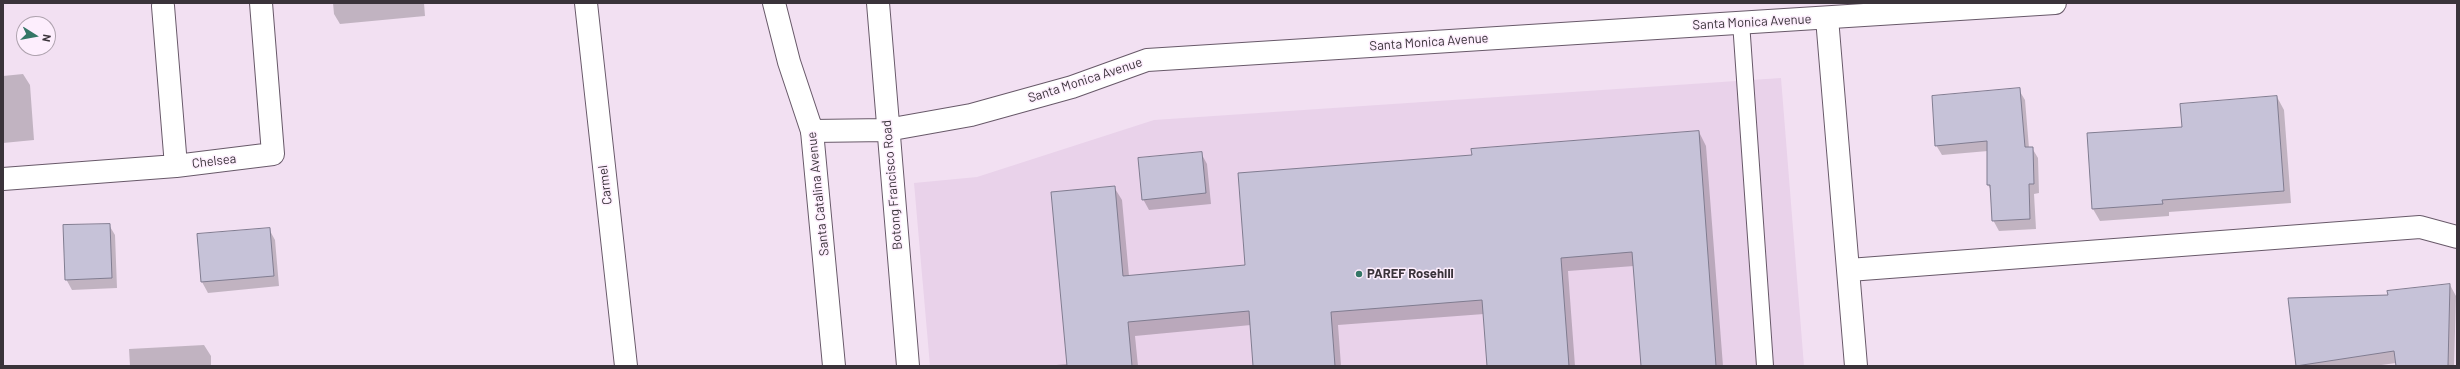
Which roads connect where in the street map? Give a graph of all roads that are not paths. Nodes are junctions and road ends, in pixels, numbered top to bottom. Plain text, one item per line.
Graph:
1 (261, 3) edge
2 (586, 3) edge
3 (774, 3) edge
4 (878, 3) edge
5 (2055, 3) edge
6 (163, 6) dead end
7 (1827, 18) junction
8 (1741, 22) junction
9 (887, 130) junction
10 (812, 131) junction
11 (176, 166) junction
12 (3, 179) edge
13 (2457, 237) edge
14 (1849, 270) junction
15 (626, 366) edge
16 (834, 366) edge
17 (908, 366) edge
18 (1765, 366) edge
19 (1856, 366) edge

1 - 11 street, Chelsea
2 - 15 street, Carmel
3 - 10 street, Santa Catalina Avenue
4 - 9 street, Botong Francisco Road
5 - 7 street, Santa Monica Avenue
6 - 11 street
7 - 8 street, Santa Monica Avenue
7 - 14 street
8 - 9 street, Santa Monica Avenue
8 - 18 lane
9 - 10 street, Santa Monica Avenue
9 - 17 street, Botong Francisco Road
10 - 16 street, Santa Catalina Avenue
11 - 12 street, Chelsea
13 - 14 street
14 - 19 street

